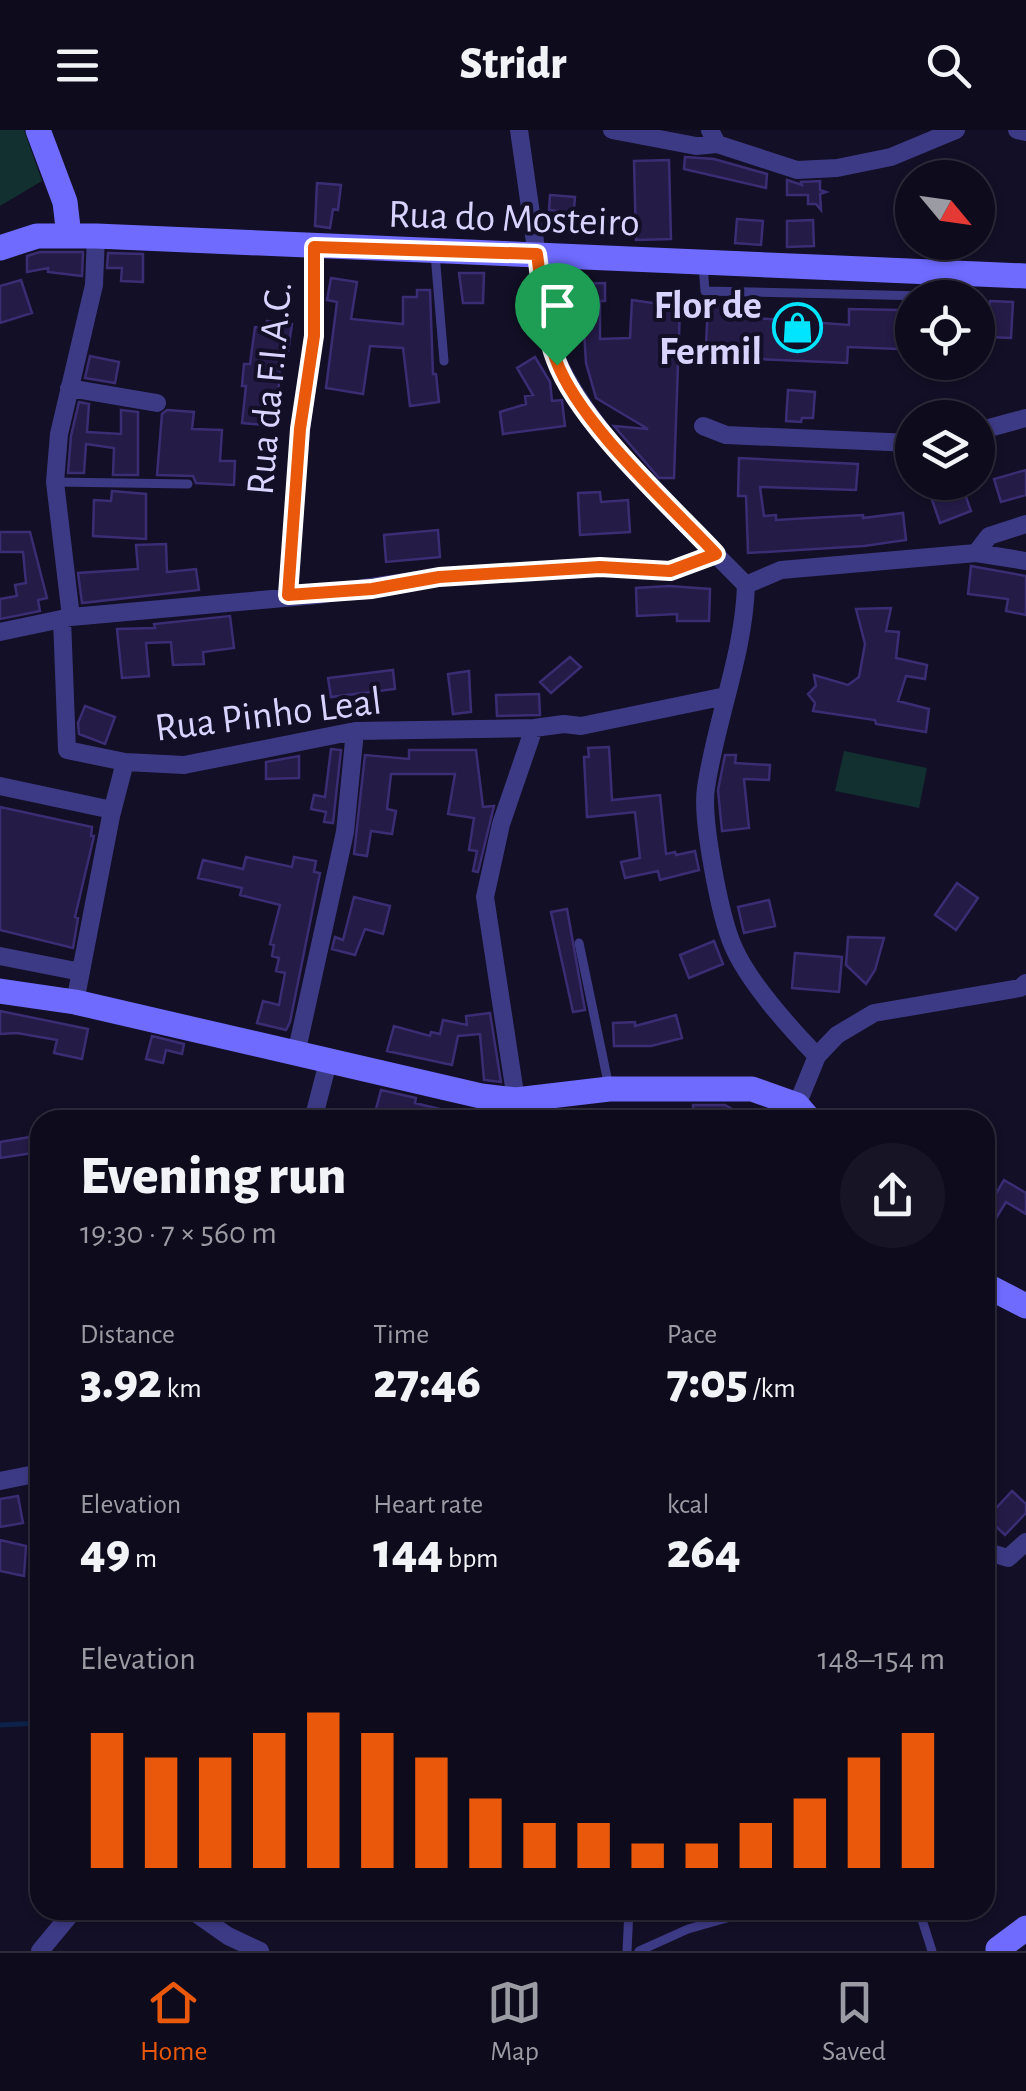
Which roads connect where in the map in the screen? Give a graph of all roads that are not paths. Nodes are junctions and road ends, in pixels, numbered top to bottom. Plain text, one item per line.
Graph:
1 (38, 130) edge
2 (519, 130) edge
3 (612, 130) edge
4 (956, 130) edge
5 (1018, 130) edge
6 (1026, 132) edge
7 (714, 137) edge
8 (70, 236) junction
9 (96, 236) junction
10 (314, 247) junction
11 (0, 248) edge
12 (434, 252) junction
13 (537, 254) junction
14 (1026, 276) edge
15 (444, 361) dead end
16 (69, 388) junction
17 (157, 403) dead end
18 (1026, 418) edge
19 (703, 426) dead end
20 (995, 426) edge
21 (895, 442) edge
22 (55, 482) junction
23 (188, 484) dead end
24 (1026, 524) edge
25 (976, 553) junction
26 (716, 554) junction
27 (1026, 562) edge
28 (746, 585) junction
29 (288, 595) junction
30 (66, 618) junction
31 (0, 632) edge
32 (726, 696) junction
33 (534, 728) junction
34 (355, 732) junction
35 (126, 762) junction
36 (0, 786) edge
37 (112, 810) junction
38 (579, 943) dead end
39 (0, 956) edge
40 (81, 972) junction
41 (1026, 983) edge
42 (0, 992) edge
43 (74, 1002) junction
44 (296, 1054) junction
45 (817, 1056) junction
46 (328, 1062) junction
47 (610, 1089) junction
48 (516, 1100) junction
49 (543, 1108) edge
50 (316, 1110) edge
51 (798, 1110) edge
52 (805, 1110) edge
53 (995, 1290) edge
54 (1026, 1306) edge
55 (30, 1475) edge
56 (0, 1480) edge
57 (1026, 1542) edge
58 (995, 1555) edge
59 (66, 1920) edge
60 (205, 1920) edge
61 (629, 1920) edge
62 (719, 1920) edge
63 (922, 1920) edge
64 (1026, 1928) edge
65 (992, 1950) edge
66 (40, 1951) edge
67 (260, 1951) edge
68 (627, 1951) edge
69 (639, 1951) edge
70 (932, 1951) edge

1 - 8 main road
2 - 13 street
3 - 7 street
4 - 7 street
5 - 6 street
8 - 9 main road, Rua do Mosteiro
8 - 11 main road, Rua do Mosteiro
9 - 10 main road, Rua do Mosteiro
9 - 16 street
10 - 12 main road, Rua do Mosteiro
10 - 29 street, Rua da F.I.A.C.
12 - 13 main road, Rua do Mosteiro
12 - 15 lane
13 - 14 main road, Rua do Mosteiro
13 - 26 street
16 - 17 street
16 - 22 street
18 - 20 street
19 - 21 street
22 - 23 lane
22 - 30 street
24 - 25 street
25 - 27 street
25 - 28 street
26 - 28 street
26 - 29 street
28 - 32 street
29 - 30 street
30 - 31 street
30 - 35 street, Rua Pinho Leal
32 - 33 street, Rua Pinho Leal
32 - 45 street
33 - 34 street, Rua Pinho Leal
33 - 48 street
34 - 35 street, Rua Pinho Leal
34 - 44 street
35 - 37 street
36 - 37 street
37 - 40 street
38 - 47 lane
39 - 40 street
40 - 43 street
41 - 45 street
42 - 43 main road
43 - 44 main road
44 - 46 main road
45 - 52 street
46 - 48 main road
46 - 50 street
47 - 49 main road
47 - 51 main road
48 - 49 main road
53 - 54 main road
55 - 56 street
57 - 58 street
59 - 66 street
60 - 67 street
61 - 68 lane
62 - 69 lane
63 - 70 lane
64 - 65 main road

